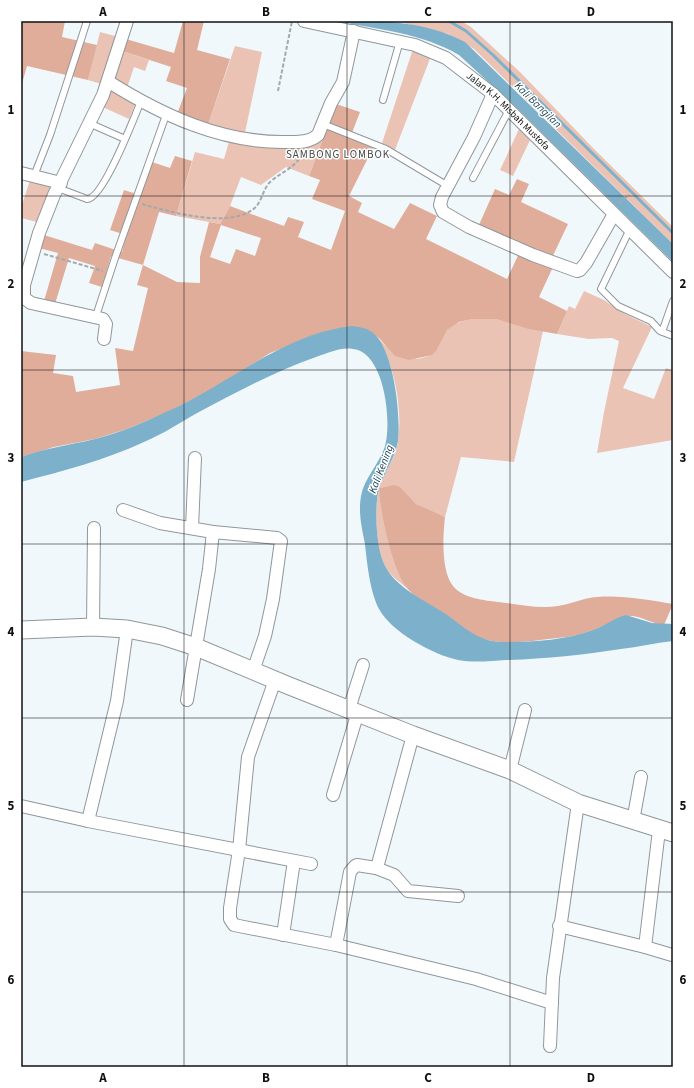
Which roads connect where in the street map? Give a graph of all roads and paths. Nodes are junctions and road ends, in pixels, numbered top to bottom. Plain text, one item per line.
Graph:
1 (87, 21) edge
2 (127, 21) edge
3 (292, 21) edge
4 (304, 21) edge
5 (354, 31) junction
6 (400, 41) junction
7 (109, 82) junction
8 (278, 91) dead end
9 (493, 94) junction
10 (384, 100) dead end
11 (141, 102) junction
12 (509, 110) junction
13 (166, 115) junction
14 (90, 124) junction
15 (323, 124) junction
16 (125, 139) junction
17 (306, 141) junction
18 (21, 173) edge
19 (34, 176) junction
20 (473, 178) dead end
21 (60, 185) junction
22 (448, 186) junction
23 (628, 195) dead end
24 (135, 202) junction
25 (614, 211) junction
26 (630, 229) junction
27 (33, 251) junction
28 (673, 272) edge
29 (110, 273) junction
30 (673, 301) edge
31 (96, 316) junction
32 (662, 332) junction
33 (673, 336) edge
34 (104, 339) dead end
35 (195, 458) dead end
36 (123, 510) dead end
37 (94, 528) dead end
38 (192, 528) junction
39 (213, 532) junction
40 (94, 627) junction
41 (127, 628) junction
42 (21, 630) edge
43 (196, 646) junction
44 (363, 665) dead end
45 (253, 671) junction
46 (275, 680) junction
47 (187, 700) dead end
48 (525, 710) dead end
49 (354, 711) junction
50 (413, 735) junction
51 (510, 770) junction
52 (641, 777) dead end
53 (333, 795) dead end
54 (578, 803) junction
55 (21, 806) edge
56 (88, 821) junction
57 (634, 821) junction
58 (666, 832) edge
59 (239, 850) junction
60 (294, 861) junction
61 (311, 864) dead end
62 (376, 868) junction
63 (458, 896) dead end
64 (559, 926) junction
65 (283, 935) junction
66 (336, 945) junction
67 (645, 947) junction
68 (672, 955) edge
69 (552, 1002) junction
70 (550, 1046) dead end

1 - 19 lane
2 - 7 street
3 - 8 path
4 - 5 street, Jalan K.H. Misbah Mustofa
5 - 6 street, Jalan K.H. Misbah Mustofa
5 - 15 street
6 - 9 street, Jalan K.H. Misbah Mustofa
6 - 10 lane
7 - 11 street
7 - 14 street
9 - 12 street, Jalan K.H. Misbah Mustofa
9 - 22 street
11 - 13 street
11 - 16 lane
12 - 20 lane
12 - 25 street, Jalan K.H. Misbah Mustofa
13 - 17 street
13 - 24 lane
14 - 16 lane
14 - 21 street
15 - 17 street
15 - 22 lane
16 - 21 lane
17 - 24 path
18 - 19 street
19 - 21 street
21 - 27 street
22 - 25 street
23 - 25 path
24 - 29 lane
25 - 26 street, Jalan K.H. Misbah Mustofa
26 - 28 street, Jalan K.H. Misbah Mustofa
26 - 32 lane
27 - 29 path
27 - 31 street
29 - 31 lane
30 - 32 lane
31 - 34 street
32 - 33 lane
35 - 38 street
36 - 38 street
37 - 40 street
38 - 39 street
39 - 43 street
39 - 45 street
40 - 41 main road
40 - 42 main road
41 - 43 main road
41 - 56 street
43 - 45 main road
43 - 47 street
44 - 49 street
45 - 46 main road
46 - 49 main road
46 - 59 street
48 - 51 street
49 - 50 main road
49 - 53 street
50 - 51 main road
50 - 62 street
51 - 54 main road
52 - 57 street
54 - 57 main road
54 - 64 street
55 - 56 street
56 - 59 street
57 - 58 main road
58 - 67 street
59 - 60 street
59 - 65 street
60 - 61 street
60 - 65 street
62 - 63 street
62 - 66 street
64 - 67 street
64 - 69 street
65 - 66 street
66 - 69 street
67 - 68 street
69 - 70 street

